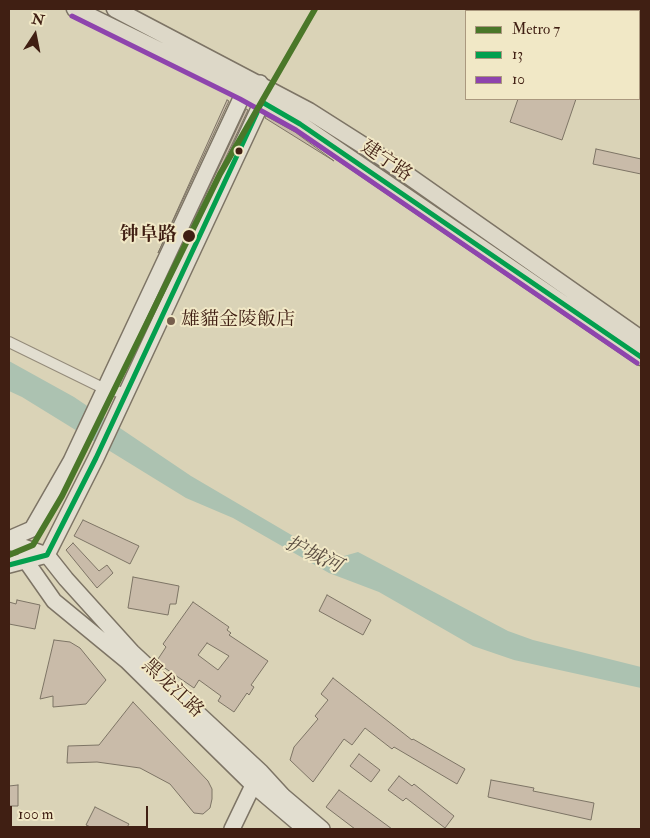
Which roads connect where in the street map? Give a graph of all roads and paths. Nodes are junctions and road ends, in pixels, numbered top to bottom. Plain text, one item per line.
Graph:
1 (75, 9) edge
2 (115, 9) edge
3 (260, 83) junction
4 (244, 92) junction
5 (262, 102) junction
6 (641, 339) edge
7 (9, 342) edge
8 (641, 357) edge
9 (105, 389) junction
10 (126, 393) junction
11 (32, 529) junction
12 (9, 540) edge
13 (26, 555) junction
14 (47, 556) junction
15 (9, 565) edge
16 (256, 778) junction
17 (232, 829) edge
18 (305, 829) edge
19 (322, 829) edge

1 - 4 main road, 建宁路
2 - 3 main road, 建宁路
3 - 4 street
3 - 5 street
3 - 6 main road, 建宁路
4 - 5 main road, 建宁路
4 - 9 street
5 - 8 main road, 建宁路
5 - 10 street
7 - 9 street
9 - 10 street
9 - 11 street
10 - 14 street
11 - 12 street
11 - 13 street
12 - 13 street
13 - 14 street
13 - 15 street
13 - 16 street, 黑龙江路
14 - 16 street, 黑龙江路
16 - 17 street
16 - 18 street, 黑龙江路
16 - 19 street, 黑龙江路

